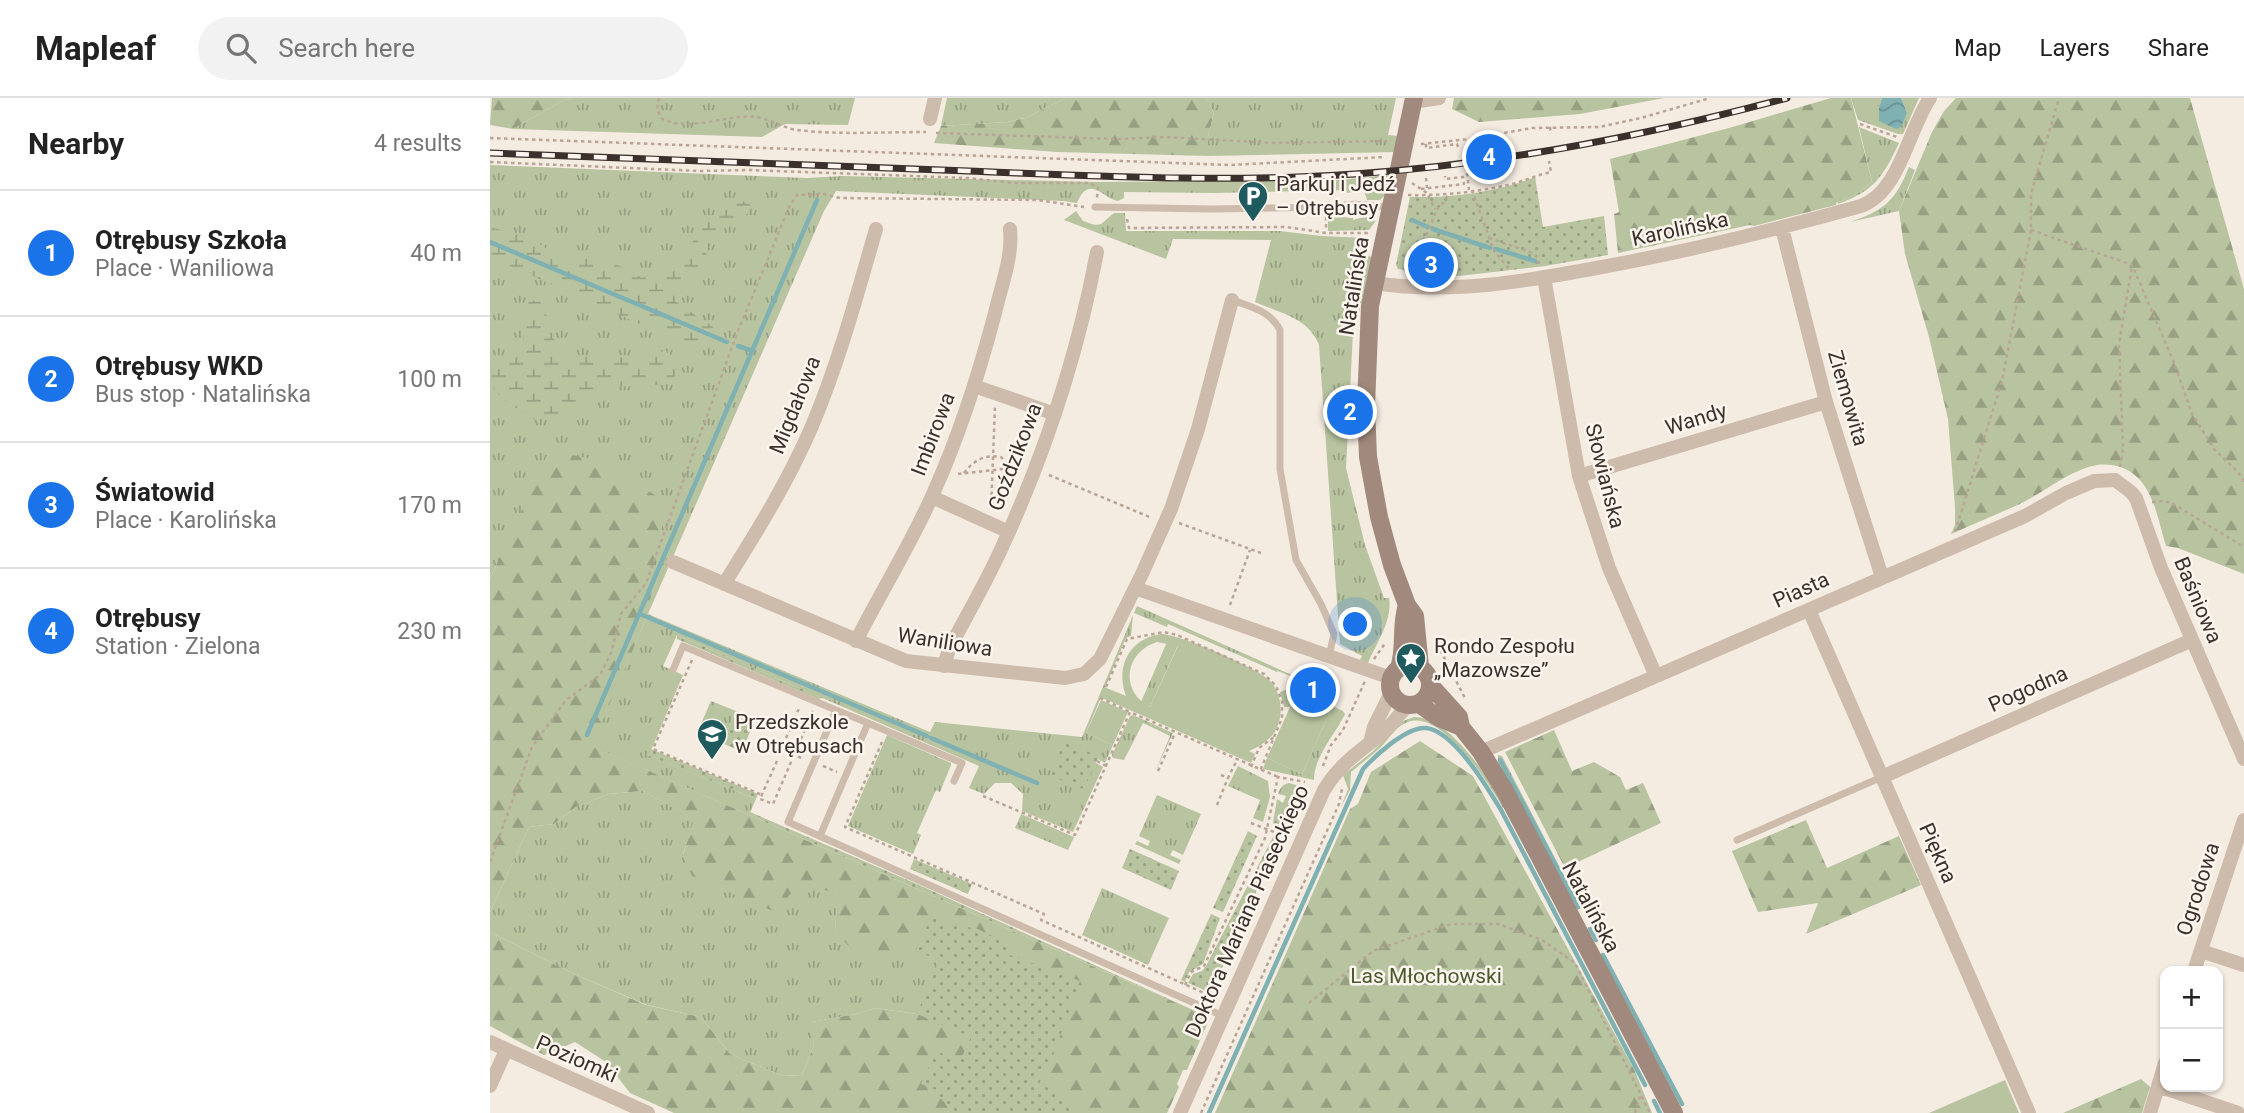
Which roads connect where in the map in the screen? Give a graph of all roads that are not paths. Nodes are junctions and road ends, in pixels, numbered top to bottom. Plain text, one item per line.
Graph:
1 (935, 98) edge
2 (1439, 98) edge
3 (1930, 98) edge
4 (1413, 100) edge
5 (930, 125) road end
6 (1095, 207) road end
7 (1391, 207) junction
8 (1782, 228) junction
9 (876, 229) dead end
10 (1010, 229) dead end
11 (1097, 252) dead end
12 (1542, 277) junction
13 (1375, 283) junction
14 (1231, 300) joint
15 (974, 386) junction
16 (1826, 402) junction
17 (1055, 414) junction
18 (1579, 476) junction
19 (2134, 495) joint
20 (932, 497) junction
21 (1009, 532) junction
22 (673, 562) dead end
23 (1882, 577) junction
24 (724, 584) junction
25 (1135, 588) junction
26 (1407, 605) junction
27 (1809, 610) junction
28 (2192, 640) junction
29 (856, 641) junction
30 (1329, 656) junction
31 (944, 666) junction
32 (1420, 667) junction
33 (673, 670) dead end
34 (1656, 676) junction
35 (1394, 680) junction
36 (1431, 686) junction
37 (1413, 705) junction
38 (836, 710) junction
39 (868, 723) junction
40 (1461, 727) junction
41 (1371, 739) junction
42 (1481, 752) junction
43 (2244, 759) edge
44 (1881, 776) junction
45 (954, 781) dead end
46 (2244, 820) edge
47 (820, 836) junction
48 (1737, 840) dead end
49 (2201, 951) junction
50 (2244, 965) edge
51 (2196, 966) edge
52 (1223, 1016) junction
53 (490, 1042) edge
54 (506, 1050) junction
55 (2160, 1079) edge
56 (490, 1086) edge
57 (2158, 1086) junction
58 (648, 1113) edge
59 (1180, 1113) edge
60 (1674, 1113) edge
61 (2029, 1113) edge
62 (2150, 1113) edge
63 (2238, 1113) edge

1 - 5 street
2 - 4 street
3 - 8 street, Karolińska
4 - 7 main road, Natalińska
6 - 7 lane
7 - 13 main road, Natalińska
8 - 12 street, Karolińska
8 - 16 street, Ziemowita
9 - 24 street, Migdałowa
10 - 15 street, Imbirowa
11 - 17 street, Goździkowa
12 - 13 street, Karolińska
12 - 18 street, Słowiańska
13 - 26 main road, Natalińska
14 - 25 street, Waniliowa
14 - 30 lane
15 - 17 street
15 - 20 street, Imbirowa
16 - 18 street, Wandy
16 - 23 street, Ziemowita
17 - 21 street, Goździkowa
18 - 34 street, Słowiańska
19 - 23 street, Piasta
19 - 28 street, Baśniowa
20 - 21 street
20 - 29 street, Imbirowa
21 - 31 street, Goździkowa
22 - 24 street, Waniliowa
23 - 27 street, Piasta
24 - 29 street, Waniliowa
25 - 30 street
25 - 31 street, Waniliowa
26 - 32 main road, Natalińska
26 - 35 main road, Natalińska
27 - 34 street, Piasta
27 - 44 street, Piękna
28 - 43 street, Baśniowa
28 - 44 street, Pogodna
29 - 31 street, Waniliowa
30 - 35 street
32 - 35 main road
32 - 36 main road
33 - 38 lane
34 - 42 street, Piasta
35 - 37 main road
35 - 41 street, Doktora Mariana Piaseckiego
36 - 37 main road
36 - 40 main road, Natalińska
37 - 40 main road, Natalińska
37 - 41 street, Doktora Mariana Piaseckiego
38 - 39 lane
38 - 47 lane
39 - 45 lane
39 - 47 lane
40 - 42 main road, Natalińska
41 - 52 street, Doktora Mariana Piaseckiego
42 - 60 main road, Natalińska
44 - 48 lane
44 - 61 street, Piękna
46 - 49 street, Ogrodowa
47 - 52 lane
49 - 50 street
49 - 51 street, Ogrodowa
52 - 59 street, Doktora Mariana Piaseckiego
53 - 54 street, Poziomki
54 - 56 street
54 - 58 street, Poziomki
55 - 57 street
57 - 62 street
57 - 63 street

